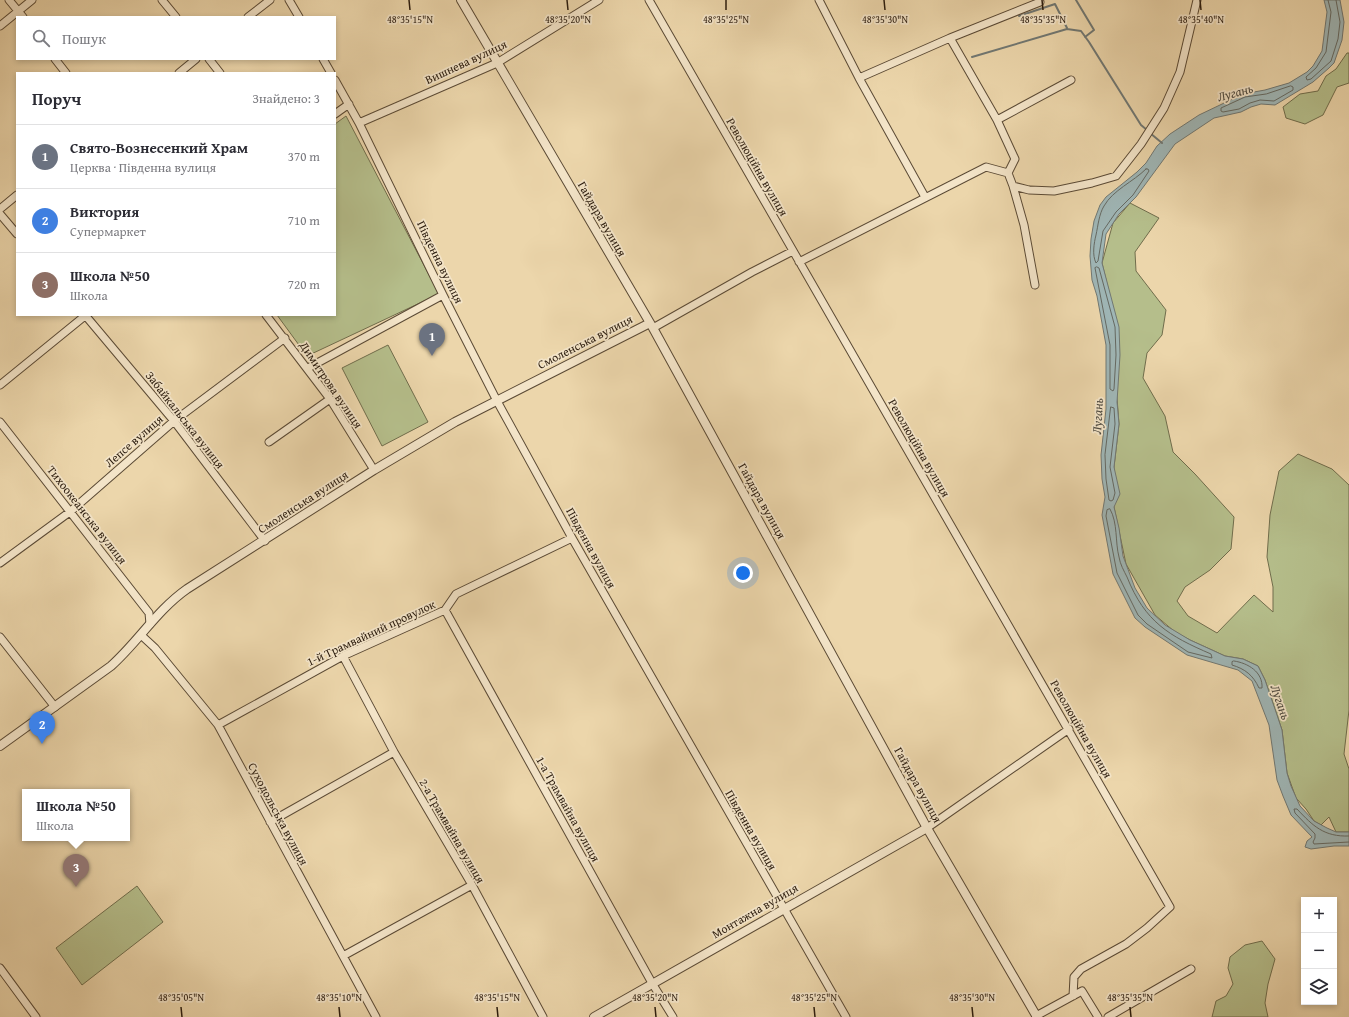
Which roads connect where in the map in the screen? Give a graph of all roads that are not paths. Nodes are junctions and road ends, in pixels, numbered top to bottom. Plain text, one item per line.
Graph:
1 (9, 0) edge
2 (32, 0) edge
3 (162, 0) edge
4 (270, 0) edge
5 (461, 0) edge
6 (599, 0) edge
7 (649, 0) edge
8 (819, 0) edge
9 (1196, 0) edge
10 (291, 1) edge
11 (1040, 2) dead end
12 (18, 10) junction
13 (23, 16) edge
14 (175, 16) edge
15 (249, 16) edge
16 (298, 16) edge
17 (0, 26) edge
18 (950, 38) junction
19 (56, 60) edge
20 (195, 60) edge
21 (210, 60) edge
22 (324, 60) edge
23 (497, 63) junction
24 (65, 72) edge
25 (180, 72) edge
26 (219, 72) edge
27 (330, 72) edge
28 (859, 78) junction
29 (1071, 80) dead end
30 (336, 82) edge
31 (348, 104) junction
32 (336, 113) edge
33 (997, 120) junction
34 (359, 123) junction
35 (1008, 173) junction
36 (1012, 186) junction
37 (16, 196) edge
38 (925, 197) junction
39 (0, 209) edge
40 (0, 214) edge
41 (16, 233) edge
42 (793, 252) junction
43 (799, 262) junction
44 (1035, 285) dead end
45 (443, 295) junction
46 (85, 316) edge
47 (87, 316) edge
48 (267, 316) edge
49 (651, 325) junction
50 (285, 338) junction
51 (308, 368) junction
52 (0, 385) edge
53 (330, 399) junction
54 (497, 401) junction
55 (174, 421) junction
56 (0, 422) edge
57 (269, 442) dead end
58 (374, 470) junction
59 (71, 511) junction
60 (572, 538) junction
61 (265, 541) junction
62 (0, 563) edge
63 (445, 610) junction
64 (150, 624) junction
65 (142, 635) junction
66 (0, 637) edge
67 (343, 656) junction
68 (55, 707) junction
69 (218, 725) junction
70 (1069, 729) junction
71 (0, 746) edge
72 (394, 752) junction
73 (270, 822) junction
74 (927, 828) junction
75 (472, 885) junction
76 (783, 909) junction
77 (343, 956) junction
78 (0, 968) edge
79 (1191, 969) dead end
80 (652, 983) junction
81 (1073, 996) junction
82 (33, 1016) edge
83 (1036, 1016) edge
84 (376, 1017) edge
85 (543, 1017) edge
86 (594, 1017) edge
87 (673, 1017) edge
88 (846, 1017) edge
89 (1098, 1017) edge
90 (1108, 1017) edge

1 - 12 street
2 - 12 street
3 - 14 street
4 - 15 street
5 - 23 street, Гайдара вулиця
6 - 23 street, Вишнева вулиця
7 - 42 street, Революційна вулиця
8 - 28 street
9 - 36 street
10 - 16 street
11 - 18 street
12 - 13 street
12 - 17 street
18 - 28 street
18 - 33 street
19 - 24 street
20 - 25 street
21 - 26 street
22 - 27 street
23 - 34 street, Вишнева вулиця
23 - 49 street, Гайдара вулиця
28 - 38 street
29 - 33 street
30 - 31 street, Південна вулиця
31 - 32 street
31 - 34 street, Південна вулиця
33 - 35 street
34 - 45 street, Південна вулиця
35 - 36 street
35 - 38 street
36 - 44 street
37 - 39 street
38 - 43 street
40 - 41 street
42 - 43 street, Революційна вулиця
42 - 49 street
43 - 70 street, Революційна вулиця
45 - 51 street
45 - 54 street, Південна вулиця
46 - 52 street
47 - 55 street, Забайкальська вулиця
48 - 50 street, Димитрова вулиця
49 - 54 street, Смоленська вулиця
49 - 74 street, Гайдара вулиця
50 - 51 street, Димитрова вулиця
50 - 55 street, Лепсе вулиця
51 - 53 street, Димитрова вулиця
53 - 57 street
53 - 58 street, Димитрова вулиця
54 - 58 street, Смоленська вулиця
54 - 60 street, Південна вулиця
55 - 59 street, Лепсе вулиця
55 - 61 street, Забайкальська вулиця
56 - 59 street, Тихоокеанська вулиця
58 - 61 street, Смоленська вулиця
59 - 62 street, Лепсе вулиця
59 - 64 street, Тихоокеанська вулиця
60 - 63 street, 1-й Трамвайний провулок
60 - 76 street, Південна вулиця
61 - 64 street, Смоленська вулиця
63 - 67 street, 1-й Трамвайний провулок
63 - 80 street, 1-а Трамвайна вулиця
64 - 65 street, Смоленська вулиця
65 - 68 street, Смоленська вулиця
65 - 69 street, Суходольська вулиця
66 - 68 street
67 - 69 street, 1-й Трамвайний провулок
67 - 72 street, 2-а Трамвайна вулиця
68 - 71 street, Смоленська вулиця
69 - 73 street, Суходольська вулиця
70 - 74 street
70 - 81 street, Революційна вулиця
72 - 73 street
72 - 75 street, 2-а Трамвайна вулиця
73 - 77 street, Суходольська вулиця
74 - 76 street, Монтажна вулиця
74 - 83 street, Гайдара вулиця
75 - 77 street
75 - 85 street, 2-а Трамвайна вулиця
76 - 80 street, Монтажна вулиця
76 - 88 street, Південна вулиця
77 - 84 street, Суходольська вулиця
78 - 82 street
79 - 90 street
80 - 86 street, Монтажна вулиця
80 - 87 street, 1-а Трамвайна вулиця
81 - 83 street
81 - 89 street

